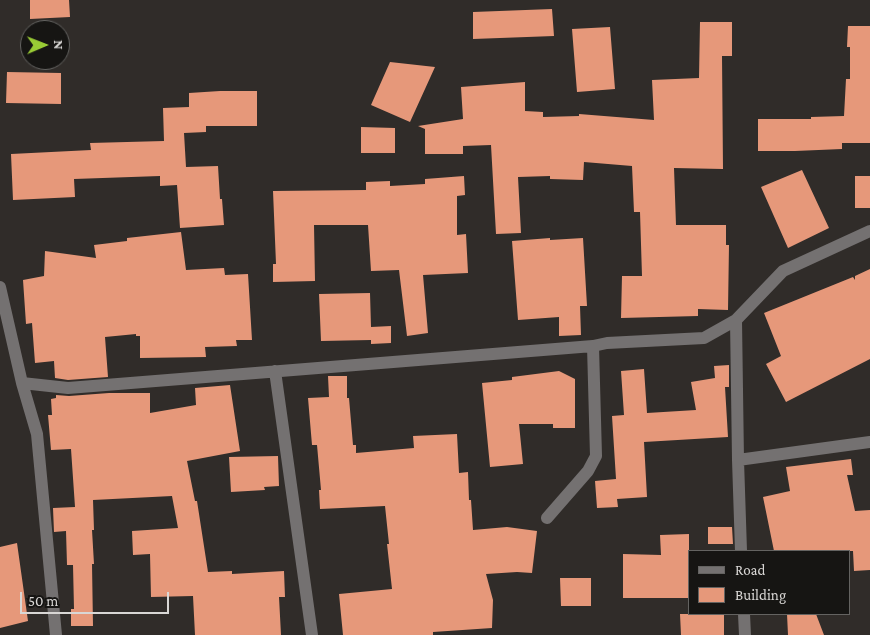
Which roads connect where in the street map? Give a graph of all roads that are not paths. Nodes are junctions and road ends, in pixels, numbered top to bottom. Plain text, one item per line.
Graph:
1 (870, 231) edge
2 (0, 287) edge
3 (736, 320) junction
4 (593, 346) junction
5 (275, 371) junction
6 (22, 383) junction
7 (870, 442) edge
8 (738, 460) junction
9 (546, 518) dead end
10 (742, 550) edge
11 (744, 615) edge
12 (56, 635) edge
13 (312, 635) edge
14 (745, 635) edge

1 - 3 street
2 - 6 street
3 - 4 street
3 - 8 street
4 - 5 street
4 - 9 street
5 - 6 street
5 - 13 street
6 - 12 street
7 - 8 street
8 - 10 street
11 - 14 street

